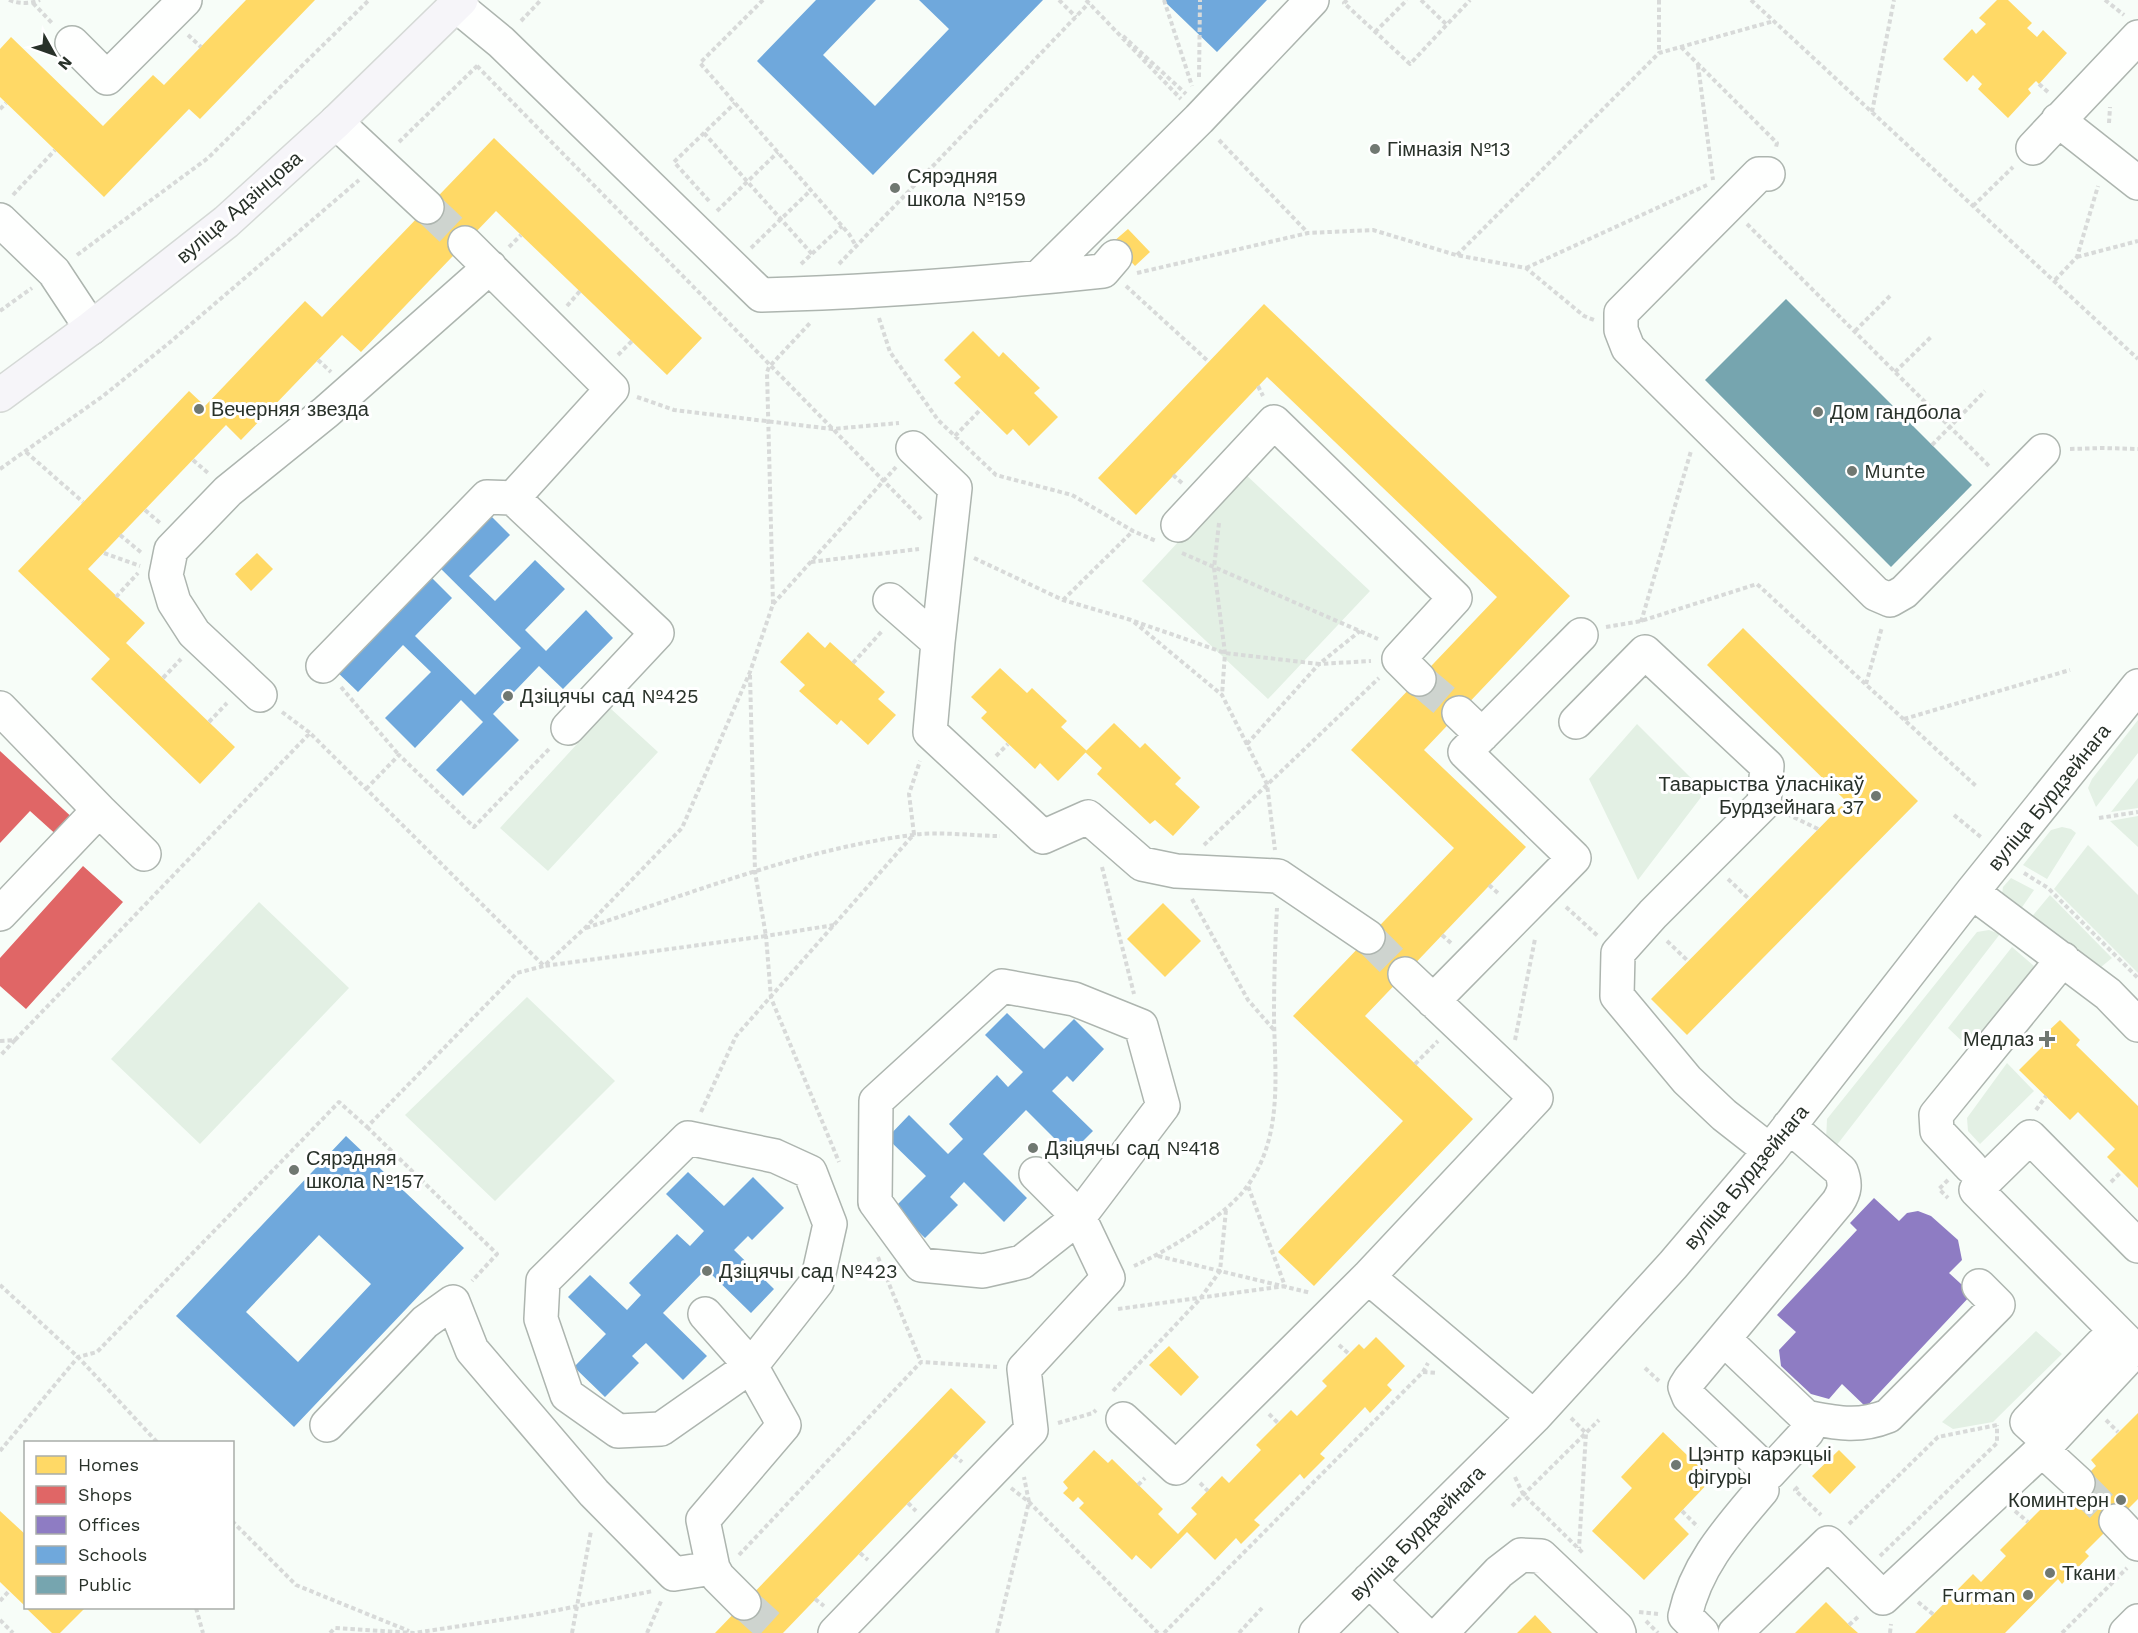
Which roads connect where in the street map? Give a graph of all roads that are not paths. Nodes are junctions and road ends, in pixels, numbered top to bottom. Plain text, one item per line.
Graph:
1 (185, 0) edge
2 (1312, 0) edge
3 (458, 2) edge
4 (2138, 37) edge
5 (72, 44) dead end
6 (2058, 120) junction
7 (336, 122) junction
8 (2033, 148) road end
9 (1768, 174) road end
10 (2138, 183) edge
11 (427, 207) tunnel mouth
12 (4, 210) edge
13 (465, 243) tunnel mouth
14 (490, 267) junction
15 (1120, 271) road end
16 (1039, 278) junction
17 (91, 328) junction
18 (0, 395) edge
19 (914, 430) road end
20 (2043, 451) dead end
21 (513, 498) junction
22 (1178, 525) dead end
23 (896, 605) road end
24 (1581, 635) dead end
25 (938, 642) junction
26 (323, 666) road end
27 (1409, 669) road end
28 (2138, 686) edge
29 (260, 695) road end
30 (0, 708) edge
31 (1576, 722) dead end
32 (568, 728) road end
33 (99, 810) junction
34 (144, 854) dead end
35 (1972, 892) junction
36 (0, 914) edge
37 (1368, 937) tunnel mouth
38 (2063, 959) junction
39 (1405, 974) tunnel mouth
40 (1433, 1001) junction
41 (2138, 1025) edge
42 (1780, 1138) junction
43 (1969, 1164) road end
44 (1036, 1174) dead end
45 (1079, 1217) junction
46 (2138, 1246) edge
47 (1368, 1277) junction
48 (1979, 1286) dead end
49 (705, 1314) dead end
50 (1724, 1339) junction
51 (2102, 1344) dead end
52 (2137, 1349) edge
53 (751, 1366) junction
54 (1111, 1407) road end
55 (1534, 1417) junction
56 (1806, 1417) junction
57 (327, 1425) dead end
58 (2045, 1446) junction
59 (2078, 1483) tunnel mouth
60 (1762, 1490) dead end
61 (716, 1573) junction
62 (1369, 1580) junction
63 (744, 1603) tunnel mouth
64 (2138, 1621) edge
65 (835, 1633) edge
66 (1316, 1633) edge
67 (1423, 1633) edge
68 (1441, 1633) edge
69 (1619, 1633) edge
70 (1702, 1633) edge
71 (1735, 1633) edge
72 (2126, 1633) edge

1 - 5 street
2 - 16 street
3 - 7 main road, вуліца Адзінцова
3 - 16 street
4 - 6 street
6 - 8 street
6 - 10 street
7 - 11 street
7 - 17 main road, вуліца Адзінцова
9 - 20 street
12 - 17 street
13 - 14 street
14 - 21 street
14 - 29 street
15 - 16 street
17 - 18 main road, вуліца Адзінцова
19 - 25 street
21 - 26 street
21 - 32 street
22 - 27 street
23 - 25 street
24 - 40 street
25 - 37 street
28 - 35 street, вуліца Бурдзейнага
30 - 33 street
31 - 42 street
33 - 34 street
33 - 36 street
35 - 38 street
35 - 42 street, вуліца Бурдзейнага
38 - 41 street
38 - 43 street
39 - 40 street
40 - 47 street
42 - 50 street
42 - 55 street, вуліца Бурдзейнага
44 - 45 street
45 - 45 street
45 - 65 street
46 - 52 street
47 - 54 street
47 - 55 street
48 - 56 street
49 - 53 street
50 - 56 street
50 - 56 street
51 - 58 street
52 - 58 street
53 - 53 street
53 - 61 street
55 - 62 street, вуліца Бурдзейнага
57 - 61 street
58 - 59 street
58 - 71 street
60 - 70 street
61 - 63 street
62 - 66 street, вуліца Бурдзейнага
62 - 67 street
64 - 72 street
68 - 69 street

